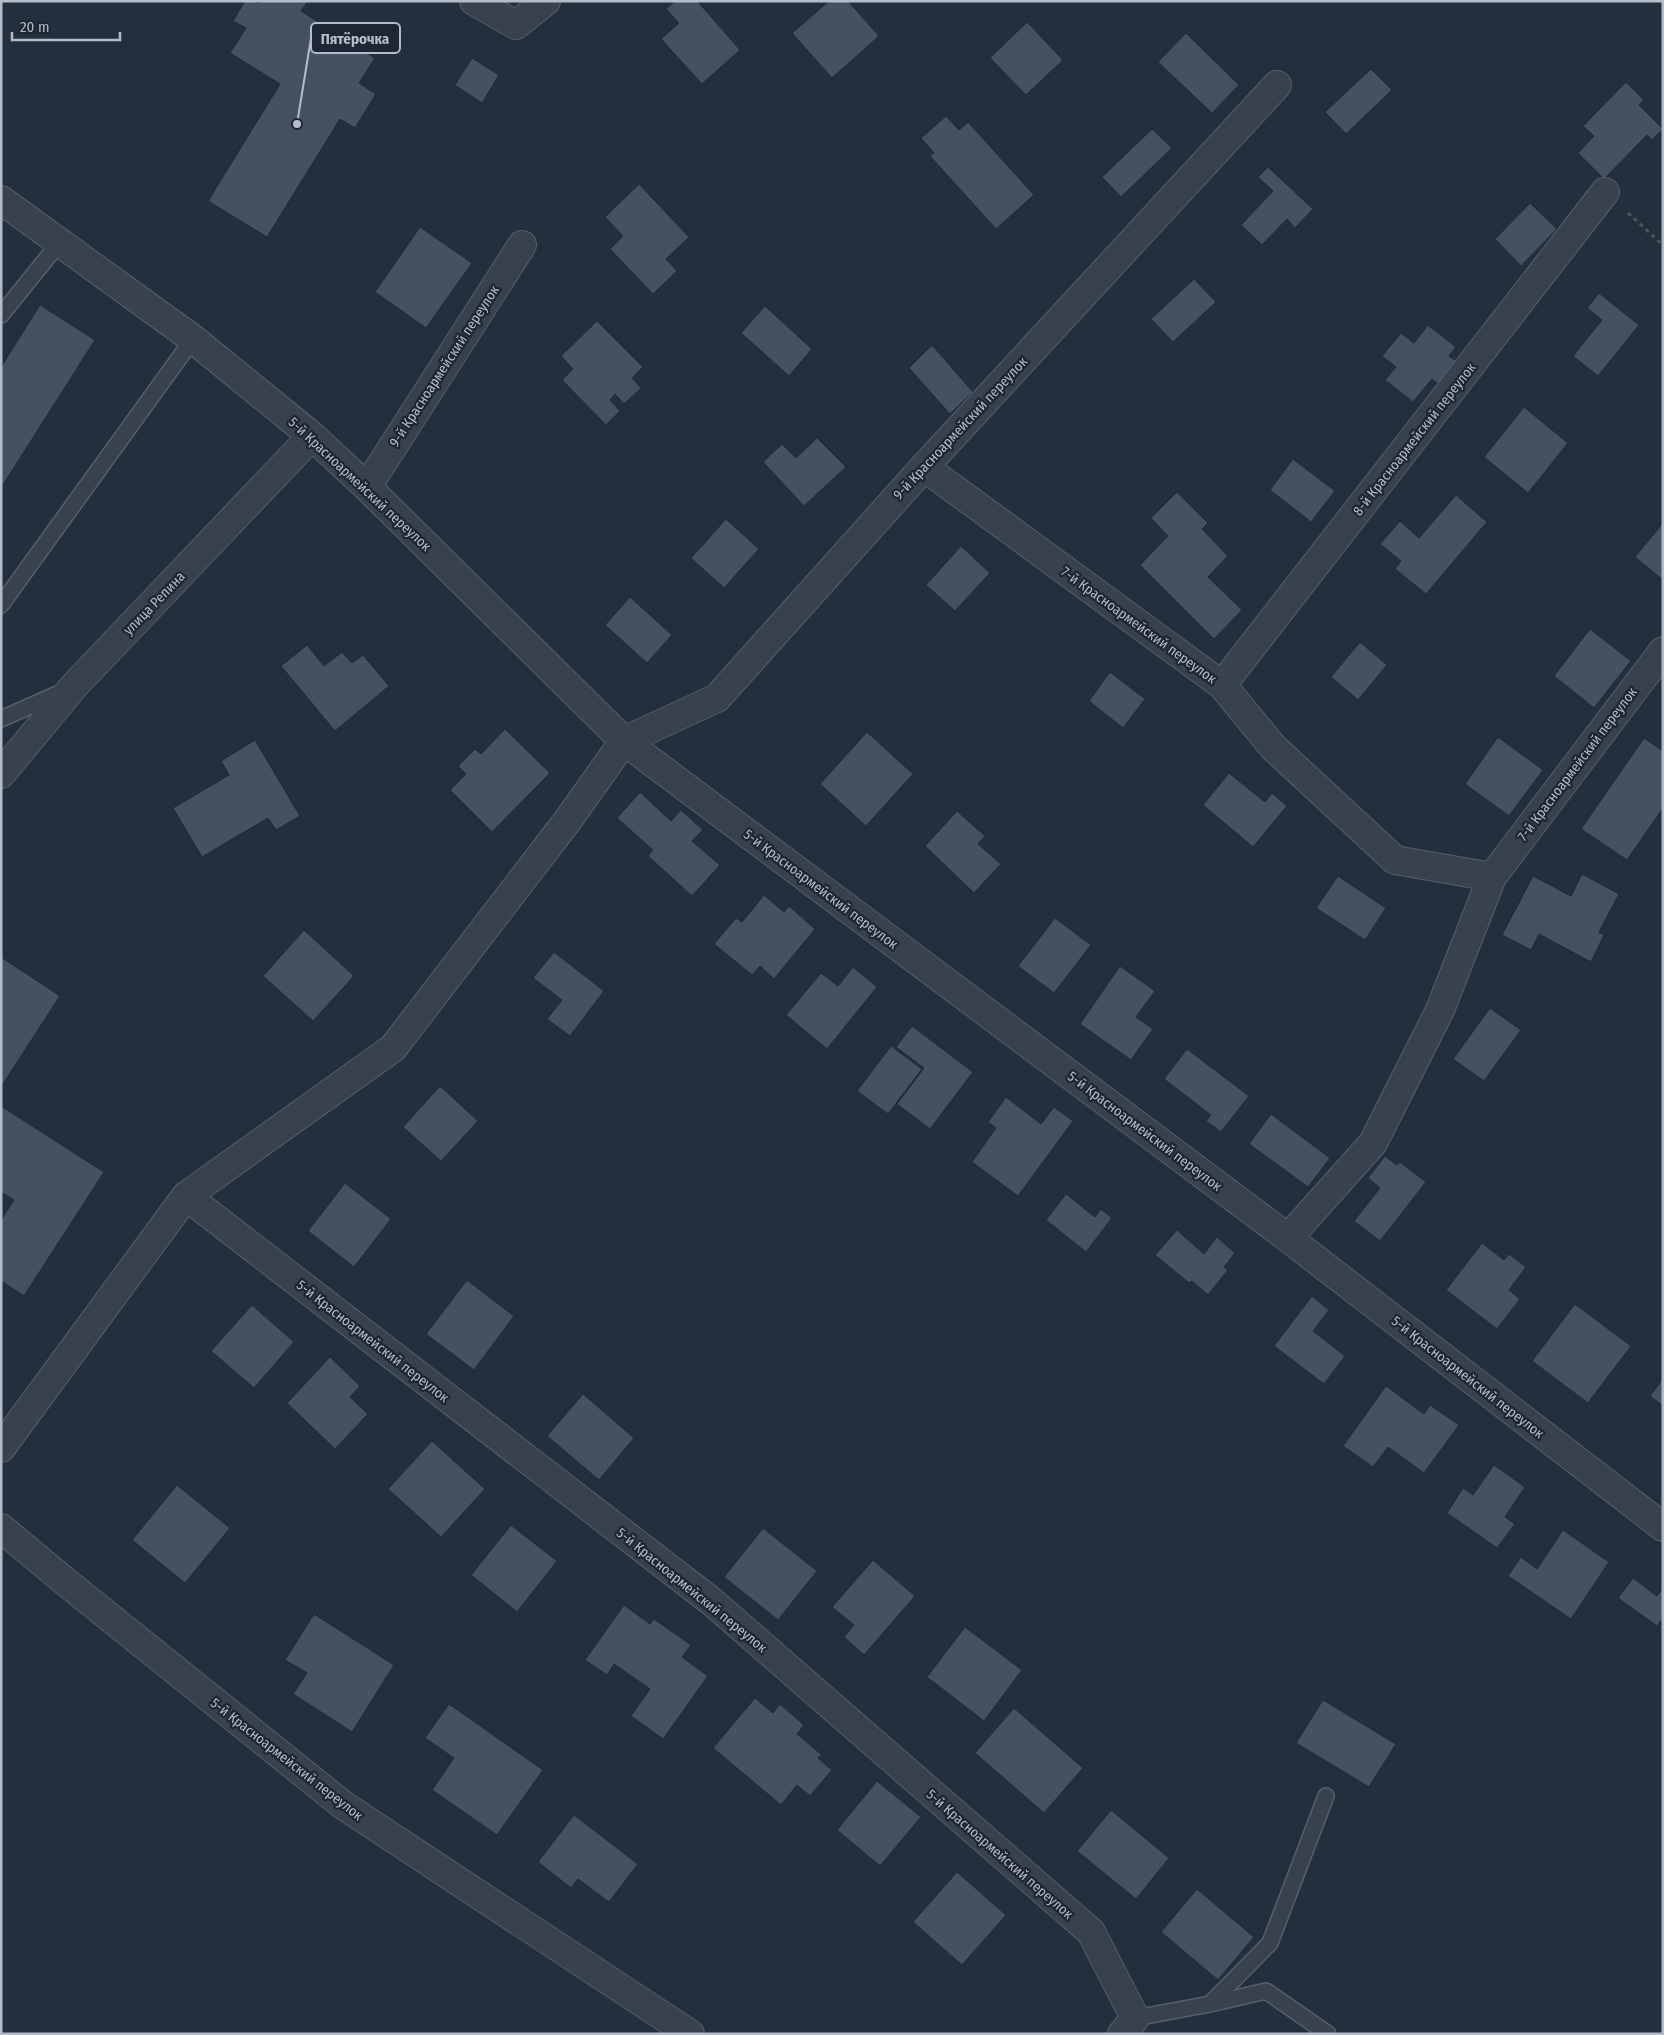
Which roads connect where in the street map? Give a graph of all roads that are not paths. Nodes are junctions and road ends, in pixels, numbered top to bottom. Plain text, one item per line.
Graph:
1 (474, 1) edge
2 (546, 1) edge
3 (1277, 85) dead end
4 (1605, 192) road end
5 (1, 200) edge
6 (60, 242) junction
7 (522, 245) dead end
8 (1, 315) edge
9 (192, 339) junction
10 (312, 436) junction
11 (924, 467) junction
12 (366, 487) junction
13 (1, 605) edge
14 (1663, 651) edge
15 (1222, 685) junction
16 (74, 686) junction
17 (1, 720) edge
18 (624, 741) junction
19 (1, 774) edge
20 (1492, 877) junction
21 (186, 1196) junction
22 (1288, 1238) junction
23 (1, 1448) edge
24 (1663, 1527) edge
25 (1, 1528) edge
26 (1326, 1796) dead end
27 (1210, 2004) junction
28 (1129, 2026) edge
29 (690, 2034) edge
30 (1328, 2034) edge

1 - 2 street
3 - 11 street, 9-й Красноармейский переулок
4 - 15 street, 8-й Красноармейский переулок
5 - 6 street, 5-й Красноармейский переулок
6 - 8 lane
6 - 9 street, 5-й Красноармейский переулок
7 - 12 street, 9-й Красноармейский переулок
9 - 10 street, 5-й Красноармейский переулок
9 - 13 lane
10 - 12 street, 5-й Красноармейский переулок
10 - 16 street, улица Репина
11 - 15 street, 7-й Красноармейский переулок
11 - 18 street, 9-й Красноармейский переулок
12 - 18 street, 5-й Красноармейский переулок
14 - 20 street, 7-й Красноармейский переулок
15 - 20 street, 7-й Красноармейский переулок
16 - 17 lane
16 - 19 street, улица Репина
18 - 21 street
18 - 22 street, 5-й Красноармейский переулок
20 - 22 street, 7-й Красноармейский переулок
21 - 23 street
21 - 28 street, 5-й Красноармейский переулок
22 - 24 street, 5-й Красноармейский переулок
25 - 29 street, 5-й Красноармейский переулок
26 - 27 lane
27 - 28 lane
27 - 30 lane

